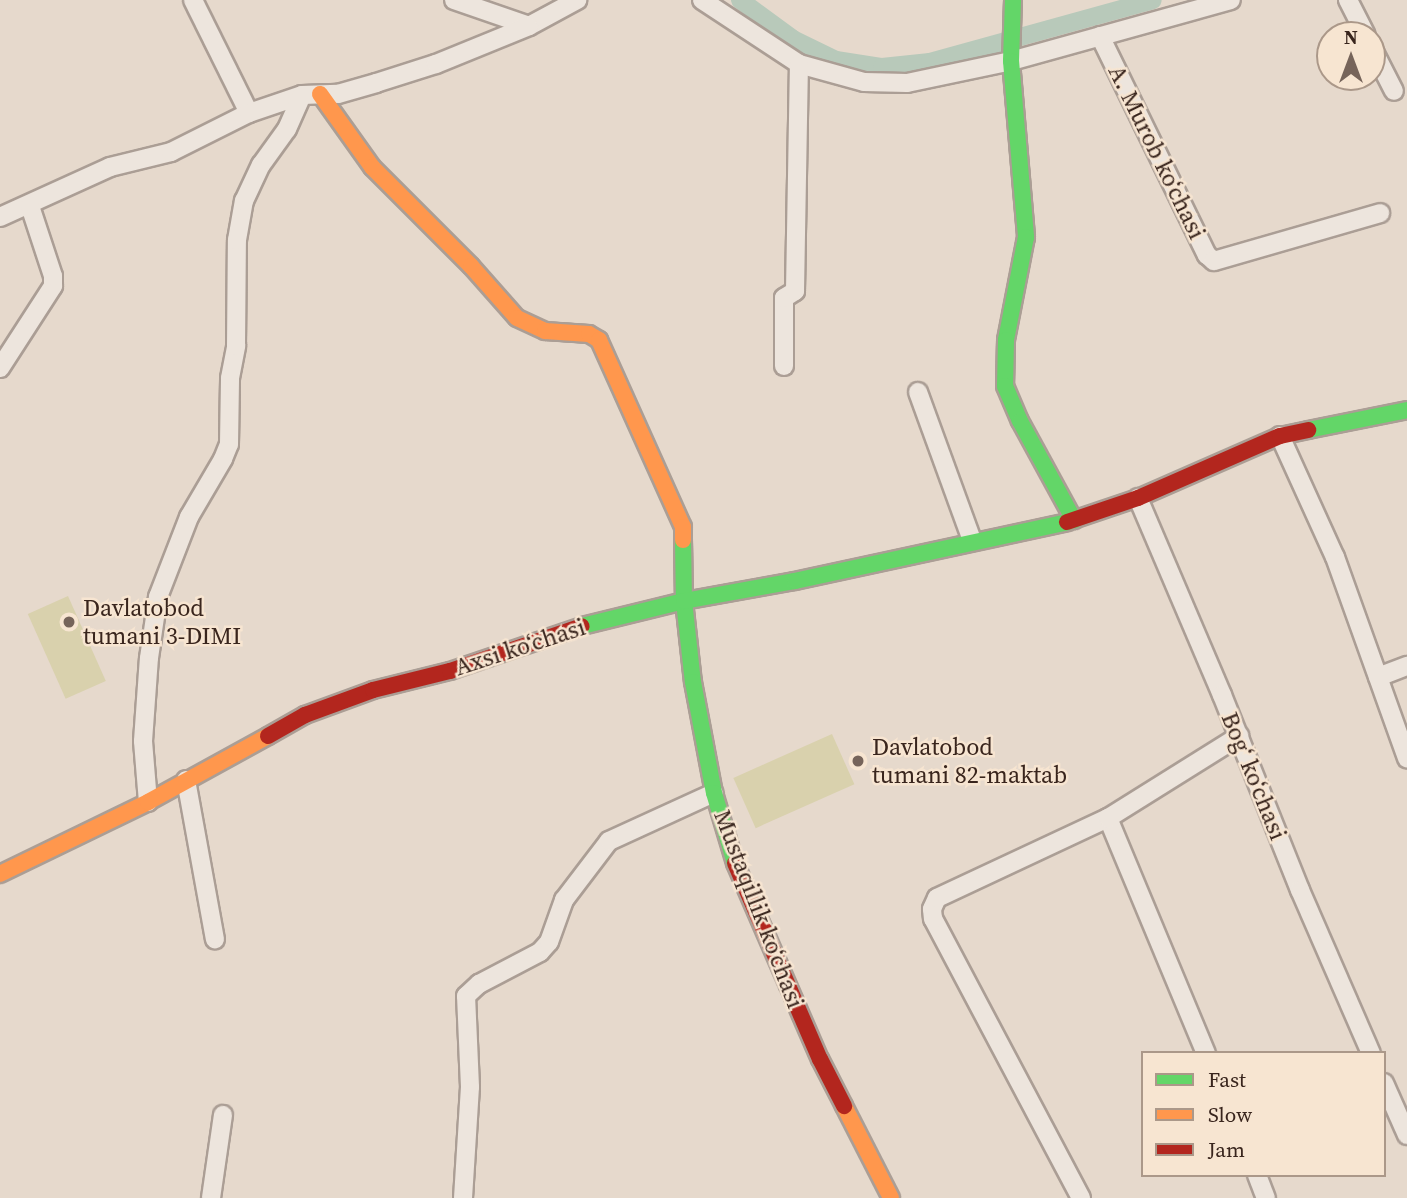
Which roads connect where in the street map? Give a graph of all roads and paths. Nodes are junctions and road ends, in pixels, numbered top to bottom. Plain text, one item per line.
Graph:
1 (193, 0) edge
2 (454, 0) edge
3 (577, 0) edge
4 (702, 0) edge
5 (1231, 0) edge
6 (1348, 0) edge
7 (1013, 6) edge
8 (1359, 21) edge
9 (529, 26) junction
10 (1100, 36) junction
11 (1012, 55) junction
12 (799, 64) junction
13 (1386, 75) edge
14 (1394, 91) dead end
15 (311, 95) junction
16 (249, 113) junction
17 (30, 206) junction
18 (1380, 214) dead end
19 (0, 217) edge
20 (784, 366) dead end
21 (0, 368) edge
22 (918, 392) dead end
23 (1407, 410) edge
24 (1280, 436) junction
25 (1138, 498) junction
26 (1074, 520) junction
27 (972, 540) junction
28 (684, 601) junction
29 (1407, 666) edge
30 (1378, 677) junction
31 (1239, 736) junction
32 (1407, 758) edge
33 (186, 780) junction
34 (714, 793) junction
35 (148, 802) junction
36 (1108, 818) junction
37 (0, 874) edge
38 (215, 939) dead end
39 (1205, 1051) edge
40 (1370, 1051) edge
41 (1386, 1088) edge
42 (223, 1115) dead end
43 (1407, 1135) edge
44 (1257, 1177) edge
45 (211, 1198) edge
46 (463, 1198) edge
47 (891, 1198) edge
48 (1081, 1198) edge
49 (1266, 1198) edge

1 - 16 street
2 - 9 street
3 - 9 street
4 - 12 street
5 - 10 street
6 - 8 street
7 - 11 street
9 - 15 street
10 - 11 street
10 - 18 street, A. Murob koʻchasi
11 - 12 street
11 - 26 street
12 - 20 street
13 - 14 street
15 - 16 street
15 - 28 street, Mustaqillik koʻchasi
15 - 35 street
16 - 17 street
17 - 19 street
17 - 21 street
22 - 27 street
23 - 24 street, Axsi koʻchasi
24 - 25 street, Axsi koʻchasi
24 - 30 street
25 - 26 street, Axsi koʻchasi
25 - 31 street, Bogʻ koʻchasi
26 - 27 street, Axsi koʻchasi
27 - 28 street, Axsi koʻchasi
28 - 33 street, Axsi koʻchasi
28 - 34 street, Mustaqillik koʻchasi
29 - 30 street
30 - 32 street
31 - 36 street
31 - 40 street, Bogʻ koʻchasi
33 - 35 street, Axsi koʻchasi
33 - 38 street
34 - 46 street
34 - 47 street, Mustaqillik koʻchasi
35 - 37 street, Axsi koʻchasi
36 - 39 street
36 - 48 street
41 - 43 street
42 - 45 street
44 - 49 street

